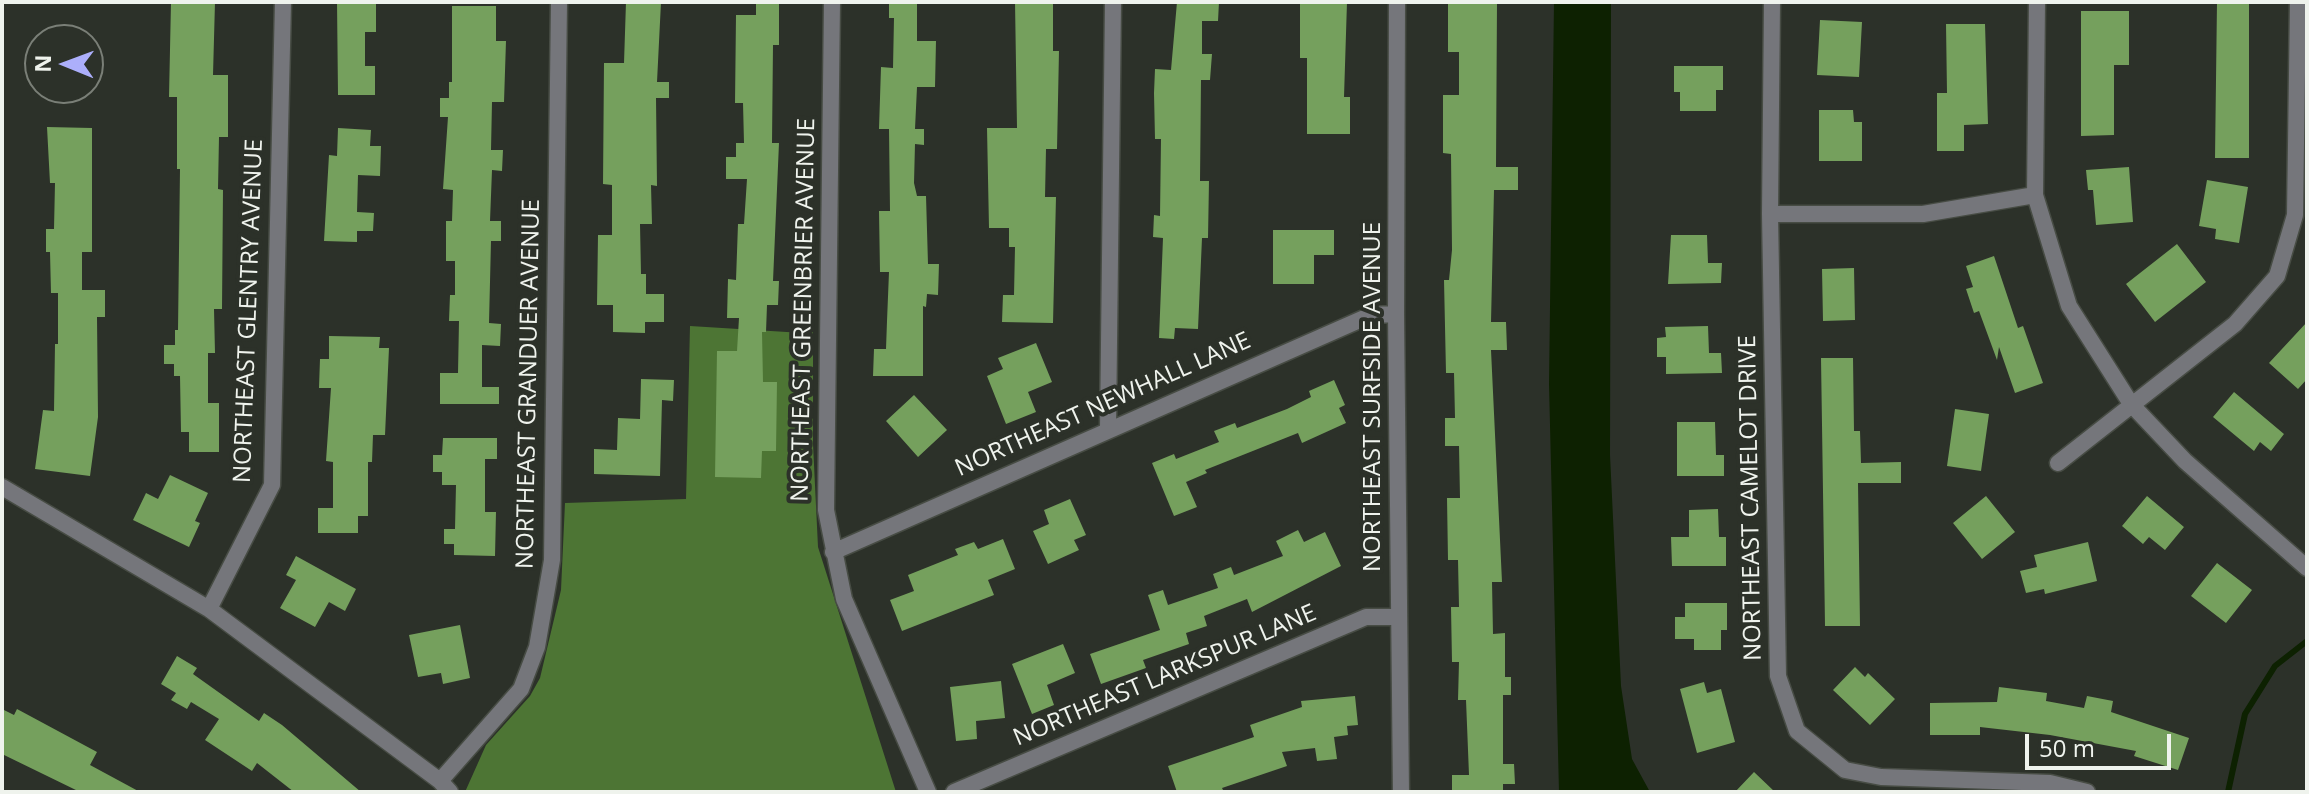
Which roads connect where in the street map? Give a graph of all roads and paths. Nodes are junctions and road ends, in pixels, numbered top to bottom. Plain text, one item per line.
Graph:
1 (283, 2) edge
2 (559, 2) edge
3 (832, 2) edge
4 (1113, 2) edge
5 (1397, 2) edge
6 (1772, 2) edge
7 (2037, 2) edge
8 (2298, 2) edge
9 (2035, 195) junction
10 (1770, 214) junction
11 (1396, 314) junction
12 (2131, 404) junction
13 (1108, 428) junction
14 (2058, 463) dead end
15 (2, 487) edge
16 (833, 552) junction
17 (2307, 568) edge
18 (209, 609) junction
19 (1398, 617) junction
20 (445, 786) edge
21 (928, 792) edge
22 (954, 792) edge
23 (1401, 792) edge
24 (2087, 792) edge

1 - 18 street, NORTHEAST GLENTRY AVENUE
2 - 20 street, NORTHEAST GRANDUER AVENUE
3 - 16 street, NORTHEAST GREENBRIER AVENUE
4 - 13 street
5 - 11 street, NORTHEAST SURFSIDE AVENUE
6 - 10 street, NORTHEAST CAMELOT DRIVE
7 - 9 street
8 - 12 street
9 - 10 street
9 - 12 street
10 - 24 street, NORTHEAST CAMELOT DRIVE
11 - 13 street, NORTHEAST NEWHALL LANE
11 - 19 street, NORTHEAST SURFSIDE AVENUE
12 - 14 street
12 - 17 street
13 - 16 street, NORTHEAST NEWHALL LANE
15 - 18 street
16 - 21 street, NORTHEAST GREENBRIER AVENUE
18 - 20 street
19 - 22 street, NORTHEAST LARKSPUR LANE
19 - 23 street, NORTHEAST SURFSIDE AVENUE

